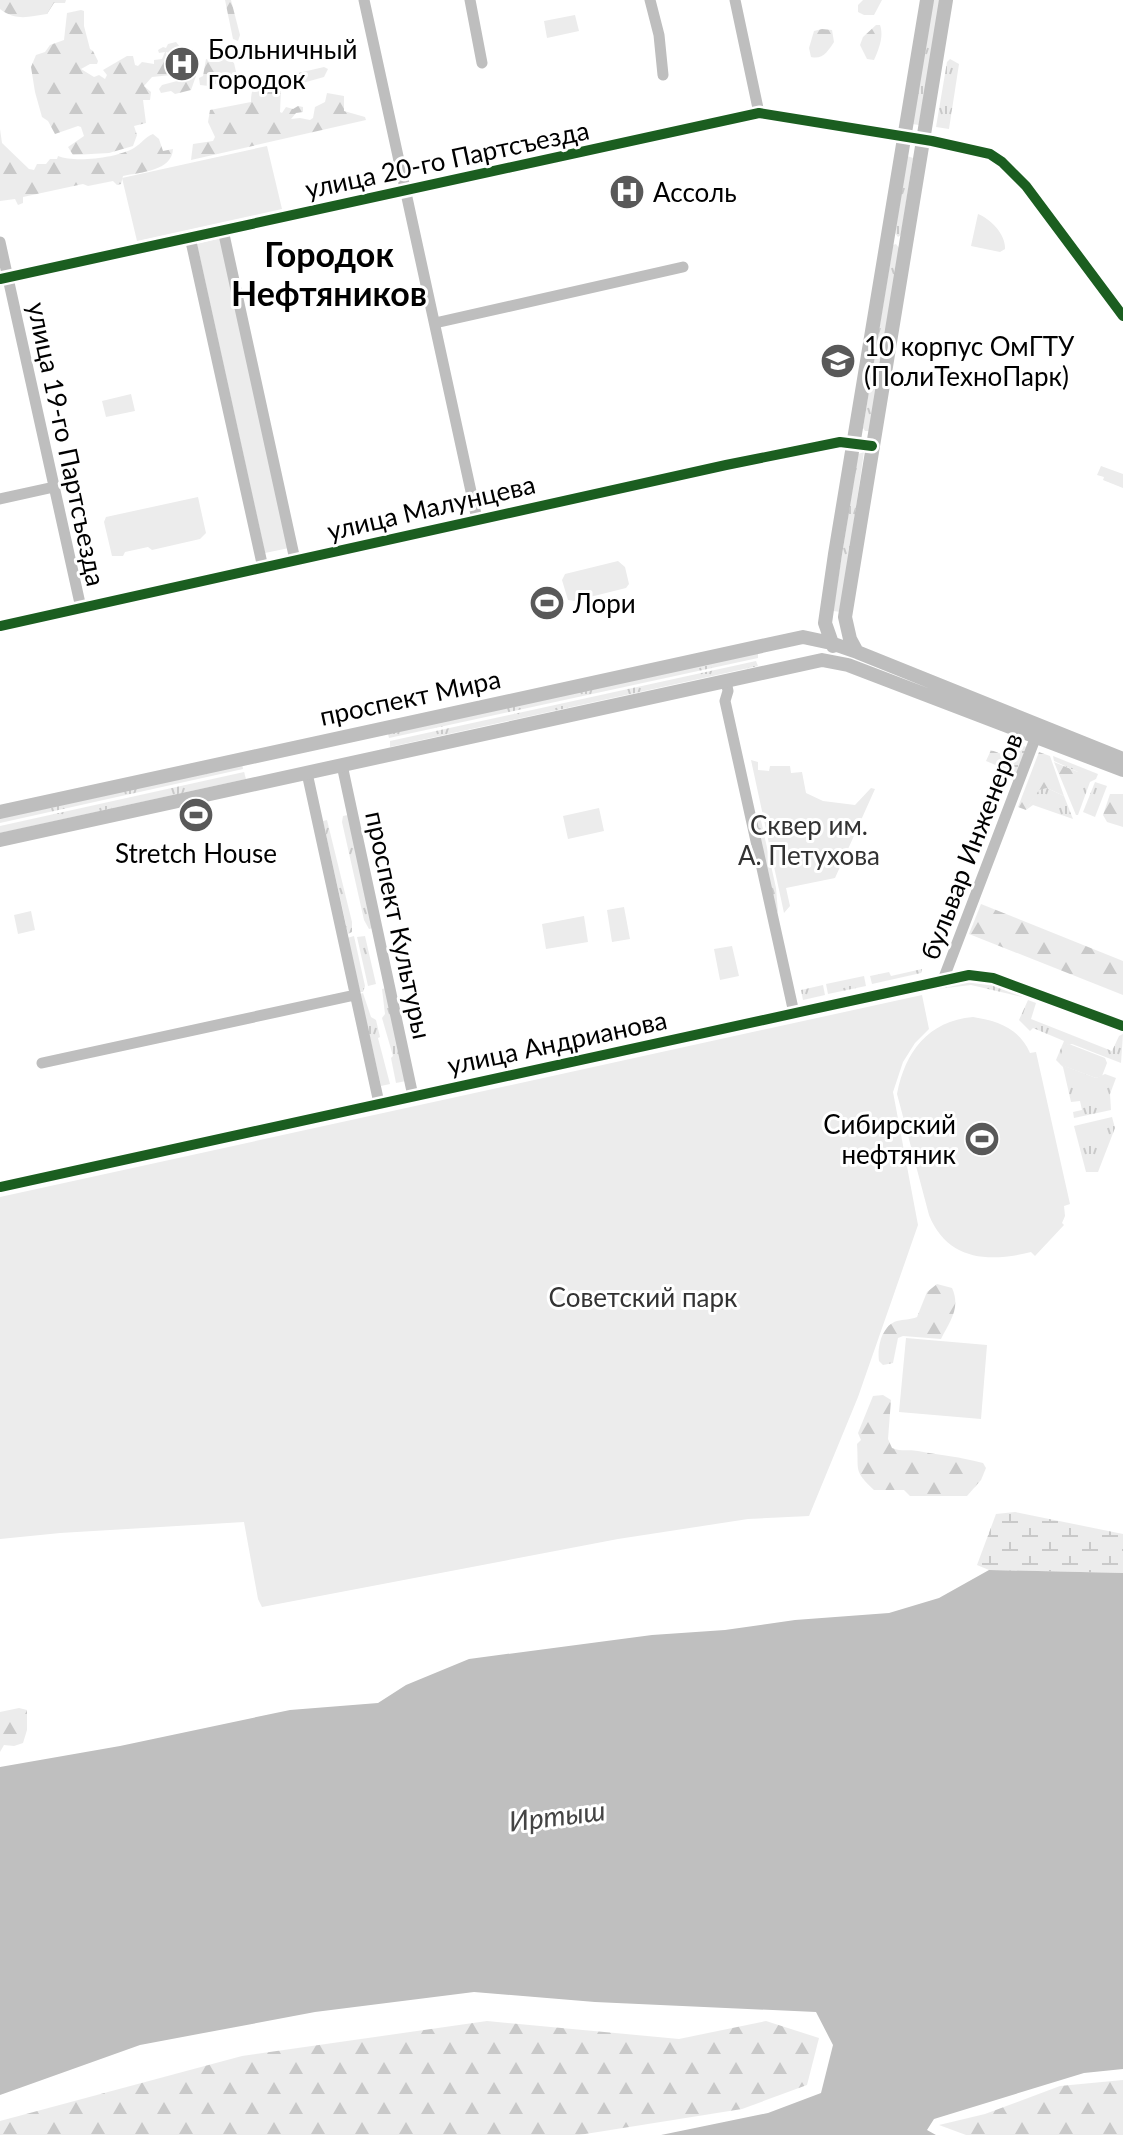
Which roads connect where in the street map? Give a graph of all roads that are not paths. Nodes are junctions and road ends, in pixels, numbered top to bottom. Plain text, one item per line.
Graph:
1 (364, 0) edge
2 (470, 0) edge
3 (650, 0) edge
4 (735, 0) edge
5 (927, 0) edge
6 (946, 0) edge
7 (482, 63) dead end
8 (663, 75) dead end
9 (759, 113) junction
10 (904, 137) junction
11 (921, 140) junction
12 (405, 191) junction
13 (223, 230) junction
14 (190, 237) junction
15 (886, 239) junction
16 (0, 242) edge
17 (905, 243) junction
18 (683, 267) dead end
19 (4, 278) edge
20 (1123, 316) edge
21 (435, 323) junction
22 (854, 443) junction
23 (872, 446) junction
24 (54, 487) junction
25 (0, 499) edge
26 (477, 519) junction
27 (295, 560) junction
28 (263, 568) junction
29 (81, 608) junction
30 (825, 623) junction
31 (844, 623) junction
32 (0, 626) edge
33 (803, 637) junction
34 (831, 643) junction
35 (857, 652) junction
36 (809, 662) junction
37 (848, 665) junction
38 (726, 681) junction
39 (379, 729) junction
40 (1038, 732) junction
41 (254, 756) junction
42 (385, 756) junction
43 (1123, 759) edge
44 (342, 765) junction
45 (1123, 770) edge
46 (307, 773) junction
47 (257, 784) junction
48 (0, 812) edge
49 (0, 840) edge
50 (943, 980) junction
51 (355, 995) junction
52 (794, 1013) junction
53 (1121, 1026) edge
54 (42, 1063) dead end
55 (413, 1096) junction
56 (379, 1103) junction
57 (0, 1187) edge

1 - 12 street
2 - 7 street
3 - 8 street
4 - 9 street
5 - 10 main road
6 - 11 main road
9 - 10 street, улица 20-го Партсъезда
9 - 12 street, улица 20-го Партсъезда
10 - 11 street, улица 20-го Партсъезда
10 - 15 main road
11 - 17 main road
11 - 20 street, улица 20-го Партсъезда
12 - 13 street, улица 20-го Партсъезда
12 - 21 street
13 - 14 street, улица 20-го Партсъезда
13 - 27 street
14 - 19 street, улица 20-го Партсъезда
14 - 28 street
15 - 17 main road
15 - 22 main road
16 - 19 street, улица 19-го Партсъезда
17 - 23 main road
18 - 21 street
19 - 24 street, улица 19-го Партсъезда
21 - 26 street
22 - 23 street, улица Малунцева
22 - 26 street, улица Малунцева
22 - 30 main road
23 - 31 main road
24 - 25 street
24 - 29 street, улица 19-го Партсъезда
26 - 27 street, улица Малунцева
27 - 28 street, улица Малунцева
28 - 29 street, улица Малунцева
29 - 32 street, улица Малунцева
30 - 33 main road
30 - 34 main road
31 - 34 main road, проспект Мира
31 - 35 main road
33 - 34 main road, проспект Мира
33 - 39 main road, проспект Мира
34 - 35 main road, проспект Мира
34 - 36 main road, проспект Мира
34 - 37 main road
35 - 40 main road, проспект Мира
36 - 37 main road, проспект Мира
36 - 38 main road, проспект Мира
37 - 40 main road, проспект Мира
38 - 42 main road, проспект Мира
38 - 52 street
39 - 41 main road, проспект Мира
39 - 42 main road
40 - 43 main road, проспект Мира
40 - 45 main road, проспект Мира
40 - 50 street, бульвар Инженеров
41 - 47 main road
41 - 48 main road, проспект Мира
42 - 44 main road, проспект Мира
44 - 46 main road, проспект Мира
44 - 55 street, проспект Культуры
46 - 47 main road, проспект Мира
46 - 51 street
47 - 49 main road, проспект Мира
50 - 52 street, улица Андрианова
50 - 53 street, улица Андрианова
51 - 54 street
51 - 56 street
52 - 55 street, улица Андрианова
55 - 56 street, улица Андрианова
56 - 57 street, улица Андрианова

